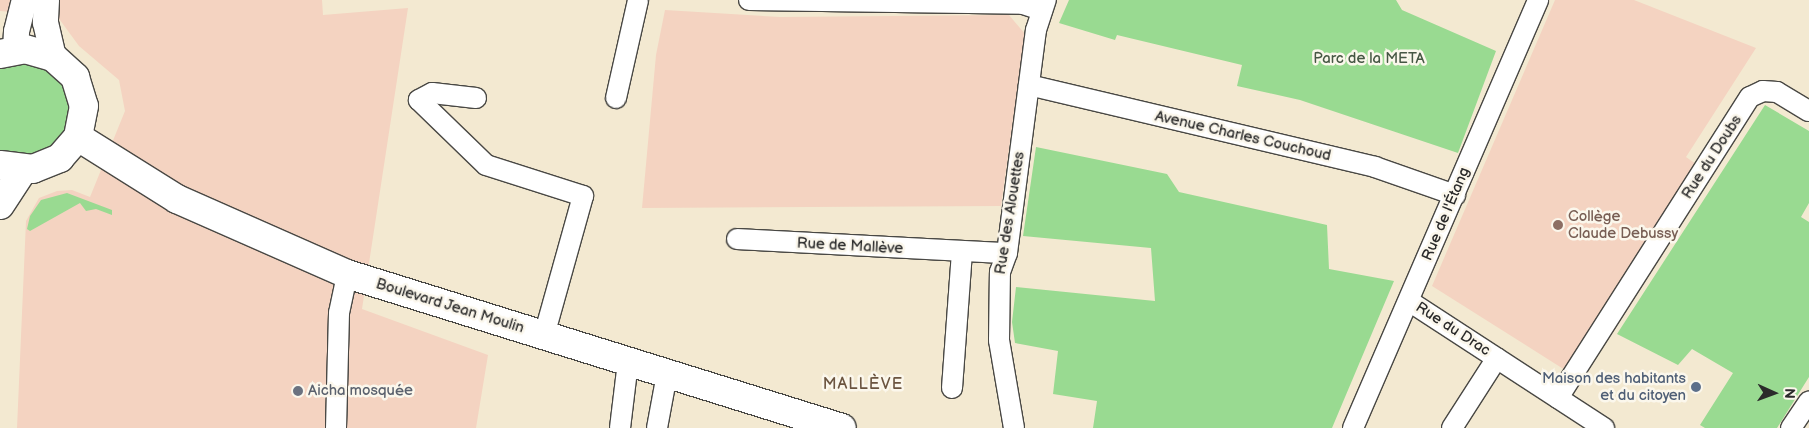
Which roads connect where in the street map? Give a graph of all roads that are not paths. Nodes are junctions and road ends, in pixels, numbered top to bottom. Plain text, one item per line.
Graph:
1 (24, 0) edge
2 (46, 0) edge
3 (638, 0) edge
4 (749, 0) edge
5 (1538, 0) edge
6 (1044, 5) edge
7 (8, 52) edge
8 (53, 57) junction
9 (1030, 85) junction
10 (476, 98) dead end
11 (616, 98) dead end
12 (1809, 111) edge
13 (78, 138) junction
14 (11, 167) edge
15 (1455, 195) junction
16 (0, 205) edge
17 (737, 239) dead end
18 (962, 253) junction
19 (1007, 254) junction
20 (347, 274) junction
21 (1409, 301) junction
22 (544, 336) junction
23 (1497, 358) junction
24 (628, 362) junction
25 (667, 374) junction
26 (952, 388) dead end
27 (1558, 398) junction
28 (1809, 401) edge
29 (336, 428) edge
30 (620, 428) edge
31 (657, 428) edge
32 (842, 428) edge
33 (1014, 428) edge
34 (1353, 428) edge
35 (1452, 428) edge
36 (1604, 428) edge
37 (1791, 428) edge

1 - 7 street
2 - 8 street
3 - 11 street
4 - 6 street
5 - 15 street, Rue de l'Étang
6 - 9 street, Rue des Alouettes
7 - 8 main road
8 - 13 main road
9 - 15 street, Avenue Charles Couchoud
9 - 19 street, Rue des Alouettes
10 - 22 street
12 - 27 street, Rue du Doubs
13 - 14 main road
13 - 20 main road, Boulevard Jean Moulin
14 - 16 main road
15 - 21 street, Rue de l'Étang
17 - 18 street, Rue de Mallève
18 - 19 street, Rue de Mallève
18 - 26 street
19 - 33 street, Rue des Alouettes
20 - 22 main road, Boulevard Jean Moulin
20 - 29 street
21 - 23 street, Rue du Drac
21 - 34 street, Rue de l'Étang
22 - 24 main road, Boulevard Jean Moulin
23 - 27 street, Rue du Drac
23 - 35 street, Rue du Drac
24 - 25 main road, Boulevard Jean Moulin
24 - 30 street
25 - 31 street
25 - 32 main road, Boulevard Jean Moulin
27 - 36 street, Rue du Drac
28 - 37 street

